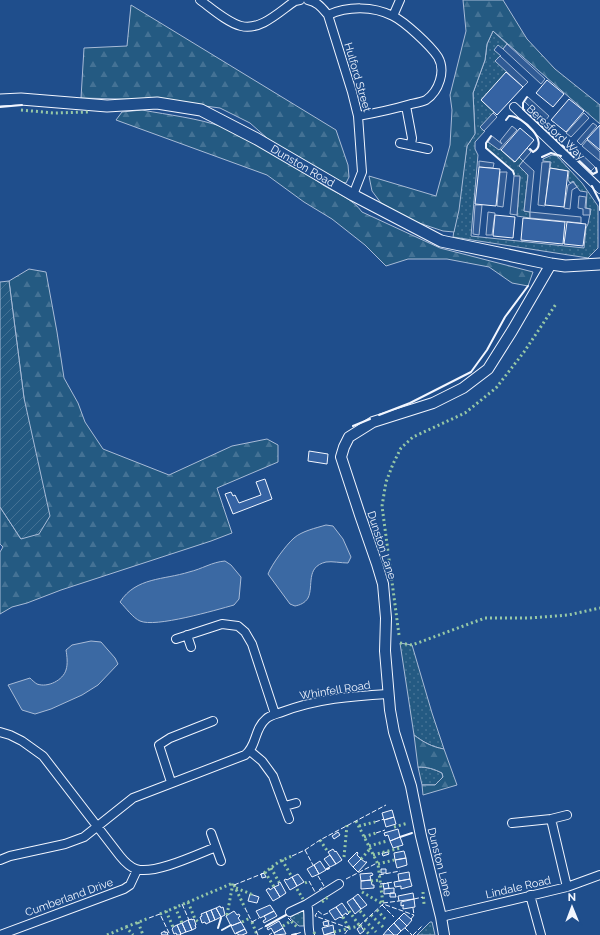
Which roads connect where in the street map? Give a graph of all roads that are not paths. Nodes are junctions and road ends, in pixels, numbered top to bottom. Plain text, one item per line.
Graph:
1 (200, 0) edge
2 (300, 0) edge
3 (308, 0) edge
4 (400, 0) edge
5 (328, 15) junction
6 (393, 16) junction
7 (0, 100) edge
8 (406, 106) junction
9 (514, 107) dead end
10 (358, 116) junction
11 (400, 142) dead end
12 (411, 145) junction
13 (428, 149) dead end
14 (600, 189) edge
15 (353, 195) junction
16 (551, 264) junction
17 (600, 264) edge
18 (187, 635) junction
19 (176, 639) dead end
20 (191, 647) dead end
21 (388, 694) junction
22 (275, 714) junction
23 (213, 721) dead end
24 (0, 732) edge
25 (250, 751) junction
26 (172, 782) junction
27 (296, 803) dead end
28 (285, 806) junction
29 (567, 815) dead end
30 (289, 819) dead end
31 (551, 819) junction
32 (512, 823) dead end
33 (98, 826) junction
34 (211, 833) dead end
35 (216, 847) junction
36 (0, 860) edge
37 (221, 861) dead end
38 (137, 870) junction
39 (600, 875) edge
40 (339, 884) dead end
41 (566, 887) junction
42 (530, 895) junction
43 (307, 904) junction
44 (290, 912) dead end
45 (441, 917) junction
46 (0, 935) edge
47 (310, 935) edge
48 (444, 935) edge
49 (541, 935) edge

1 - 2 street
3 - 5 street, Hulford Street
4 - 6 street
5 - 6 street
5 - 10 street, Hulford Street
6 - 8 street
7 - 15 main road, Dunston Road
8 - 10 street
8 - 12 street
9 - 14 street, Beresford Way
10 - 15 street, Hulford Street
11 - 12 street
12 - 13 street
15 - 16 main road, Dunston Road
16 - 17 main road, Dunston Road
16 - 21 street, Dunston Lane
18 - 19 street
18 - 20 street
18 - 22 street
21 - 22 street, Whinfell Road
21 - 45 street, Dunston Lane
22 - 25 street, Whinfell Road
23 - 26 street
24 - 33 street
25 - 26 street
25 - 28 street
26 - 33 street
27 - 28 street
28 - 30 street
29 - 31 street
31 - 32 street
31 - 41 street
33 - 36 street
33 - 38 street
34 - 35 street
35 - 37 street
35 - 38 street
38 - 46 street, Cumberland Drive
39 - 41 street, Lindale Road
40 - 43 street
41 - 42 street, Lindale Road
42 - 45 street, Lindale Road
42 - 49 street
43 - 44 street
43 - 47 street
45 - 48 street, Dunston Lane

